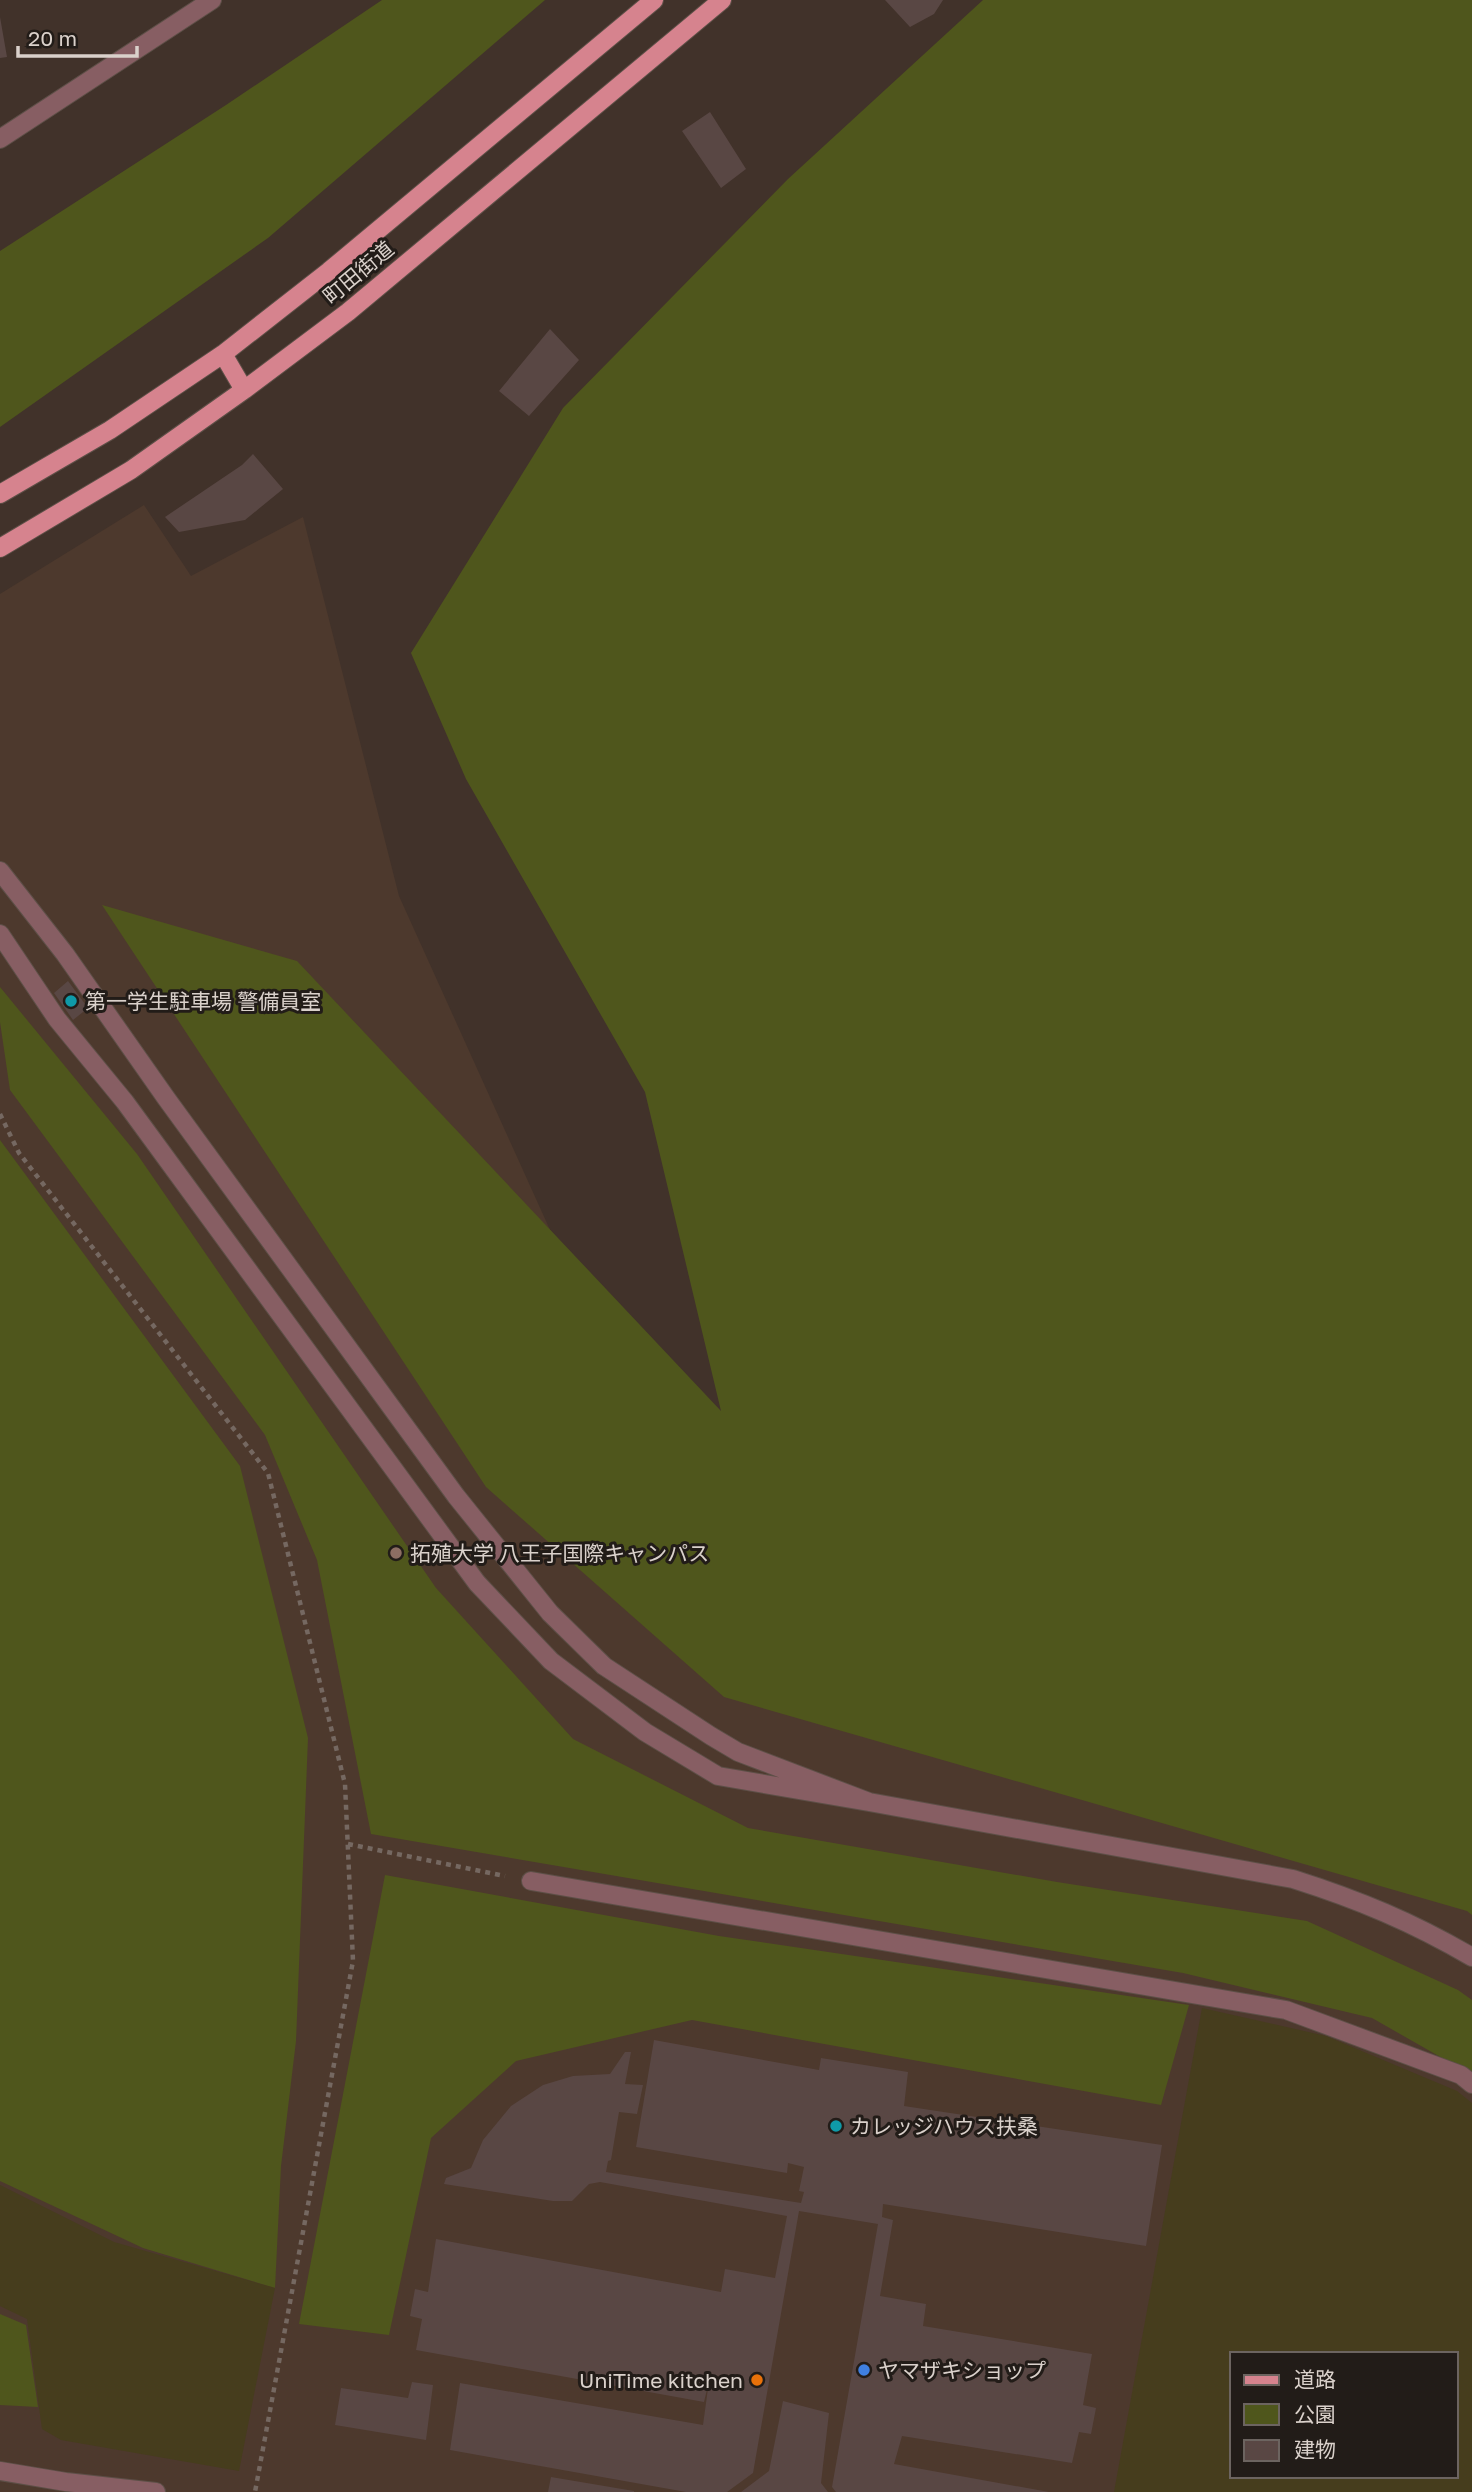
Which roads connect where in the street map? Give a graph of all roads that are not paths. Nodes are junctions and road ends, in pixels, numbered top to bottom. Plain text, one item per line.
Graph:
1 (212, 0) edge
2 (653, 0) edge
3 (722, 0) edge
4 (0, 139) edge
5 (223, 354) junction
6 (244, 390) junction
7 (0, 494) edge
8 (0, 548) edge
9 (0, 871) edge
10 (0, 934) edge
11 (869, 1802) junction
12 (531, 1881) road end
13 (1472, 1957) edge
14 (1472, 2084) edge
15 (0, 2471) edge
16 (87, 2488) edge
17 (156, 2492) edge

1 - 4 street
2 - 5 main road, 町田街道
3 - 6 main road, 町田街道
5 - 6 main road
5 - 7 main road, 町田街道
6 - 8 main road, 町田街道
9 - 11 street
10 - 11 street
11 - 13 street
12 - 14 street
15 - 16 street
16 - 17 street

